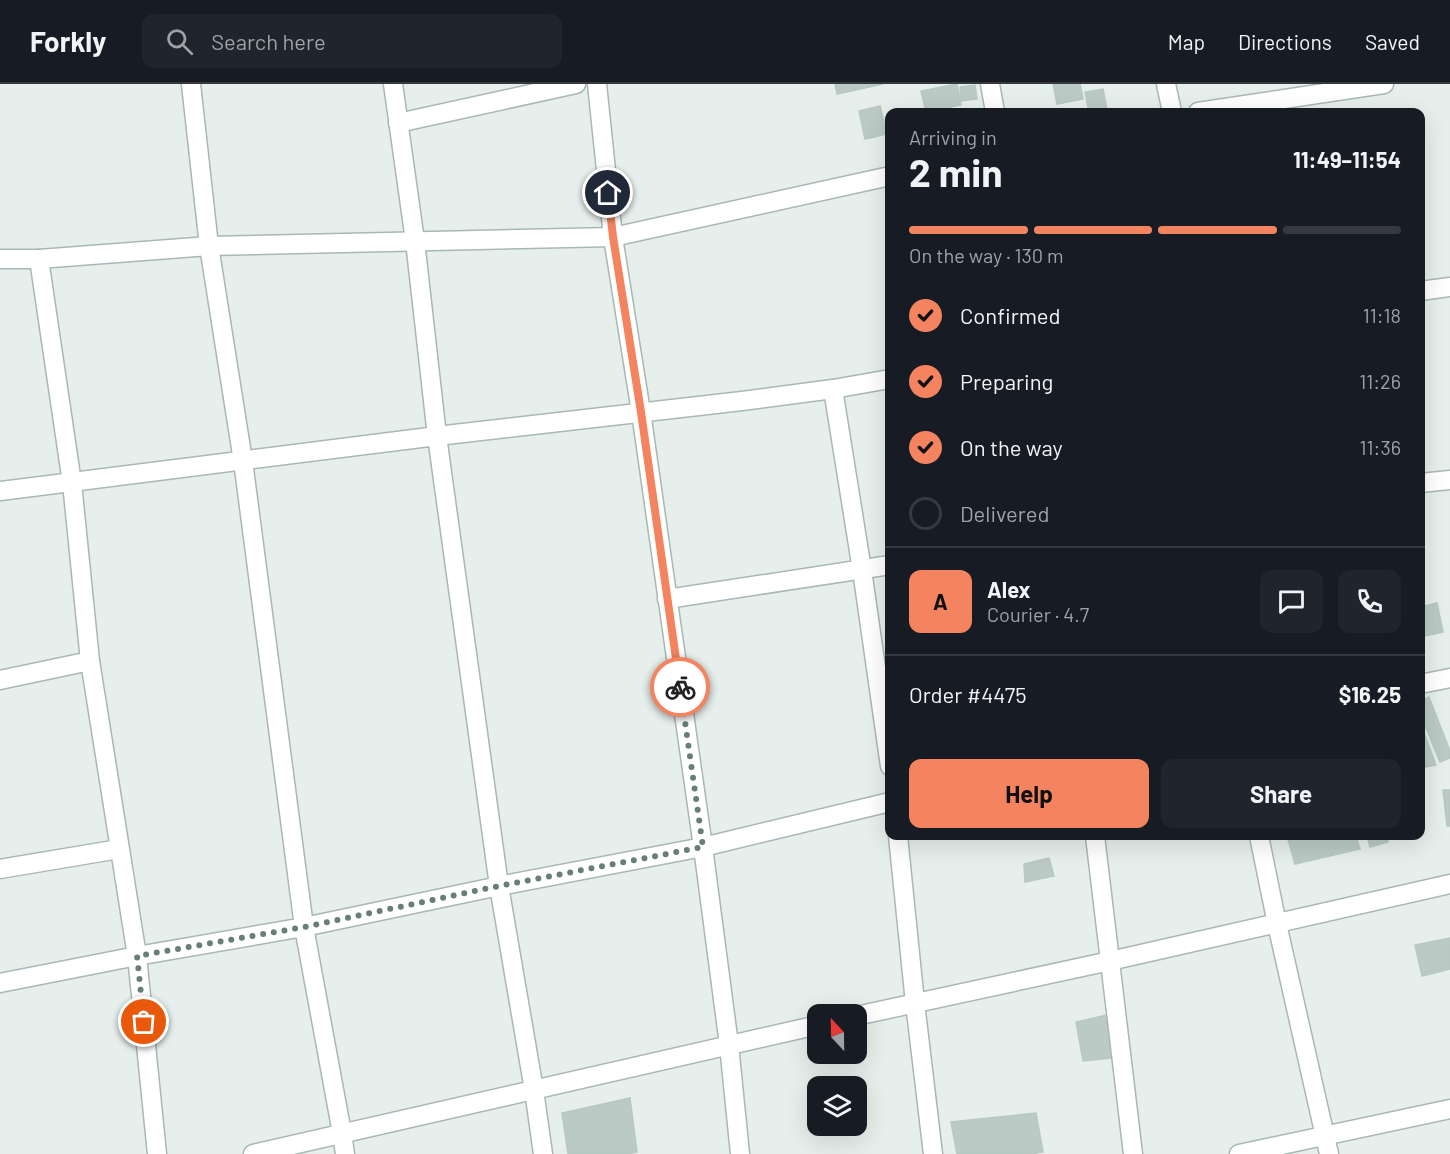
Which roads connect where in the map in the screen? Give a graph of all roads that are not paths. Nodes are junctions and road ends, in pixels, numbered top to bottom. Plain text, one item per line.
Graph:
1 (191, 84) edge
2 (393, 84) edge
3 (576, 84) edge
4 (597, 84) edge
5 (990, 84) edge
6 (1166, 84) edge
7 (1384, 84) edge
8 (994, 108) edge
9 (1171, 108) edge
10 (1225, 108) edge
11 (398, 123) junction
12 (885, 177) edge
13 (613, 237) junction
14 (415, 241) junction
15 (209, 246) junction
16 (0, 259) edge
17 (39, 259) junction
18 (1450, 288) edge
19 (1425, 290) edge
20 (885, 380) edge
21 (833, 389) junction
22 (641, 412) junction
23 (437, 436) junction
24 (243, 461) junction
25 (1450, 480) edge
26 (1425, 482) edge
27 (72, 483) junction
28 (0, 491) edge
29 (885, 566) edge
30 (862, 570) junction
31 (667, 599) junction
32 (90, 661) junction
33 (1450, 678) edge
34 (0, 680) edge
35 (1425, 683) edge
36 (885, 731) edge
37 (885, 802) edge
38 (898, 840) edge
39 (1095, 840) edge
40 (1260, 840) edge
41 (703, 847) junction
42 (119, 849) junction
43 (0, 869) edge
44 (1450, 884) edge
45 (499, 886) junction
46 (1277, 924) junction
47 (304, 927) junction
48 (137, 956) junction
49 (1110, 961) junction
50 (0, 983) edge
51 (915, 1003) junction
52 (867, 1014) edge
53 (807, 1027) edge
54 (729, 1045) junction
55 (534, 1090) junction
56 (1450, 1109) edge
57 (342, 1133) junction
58 (1326, 1135) junction
59 (158, 1154) edge
60 (253, 1154) edge
61 (345, 1154) edge
62 (543, 1154) edge
63 (740, 1154) edge
64 (933, 1154) edge
65 (1133, 1154) edge
66 (1239, 1154) edge
67 (1329, 1154) edge

1 - 15 street
2 - 11 street
3 - 11 street
4 - 13 street
5 - 8 street
6 - 9 street
7 - 10 street
11 - 14 street
12 - 13 street
13 - 14 street
13 - 22 street
14 - 15 street
14 - 23 street
15 - 17 street
15 - 24 street
16 - 17 street
17 - 27 street
18 - 19 street
20 - 21 street
21 - 22 street
21 - 30 street
22 - 23 street
22 - 31 street
23 - 24 street
23 - 45 street
24 - 27 street
24 - 47 street
25 - 26 street
27 - 28 street
27 - 32 street
29 - 30 street
30 - 31 street
30 - 36 street
31 - 41 street
32 - 34 street
32 - 42 street
33 - 35 street
37 - 41 street
38 - 51 street
39 - 49 street
40 - 46 street
41 - 45 street
41 - 54 street
42 - 43 street
42 - 48 street
44 - 46 street
45 - 47 street
45 - 55 street
46 - 49 street
46 - 58 street
47 - 48 street
47 - 57 street
48 - 50 street
48 - 59 street
49 - 51 street
49 - 65 street
51 - 52 street
51 - 64 street
53 - 54 street
54 - 55 street
54 - 63 street
55 - 57 street
55 - 62 street
56 - 58 street
57 - 60 street
57 - 61 street
58 - 66 street
58 - 67 street

